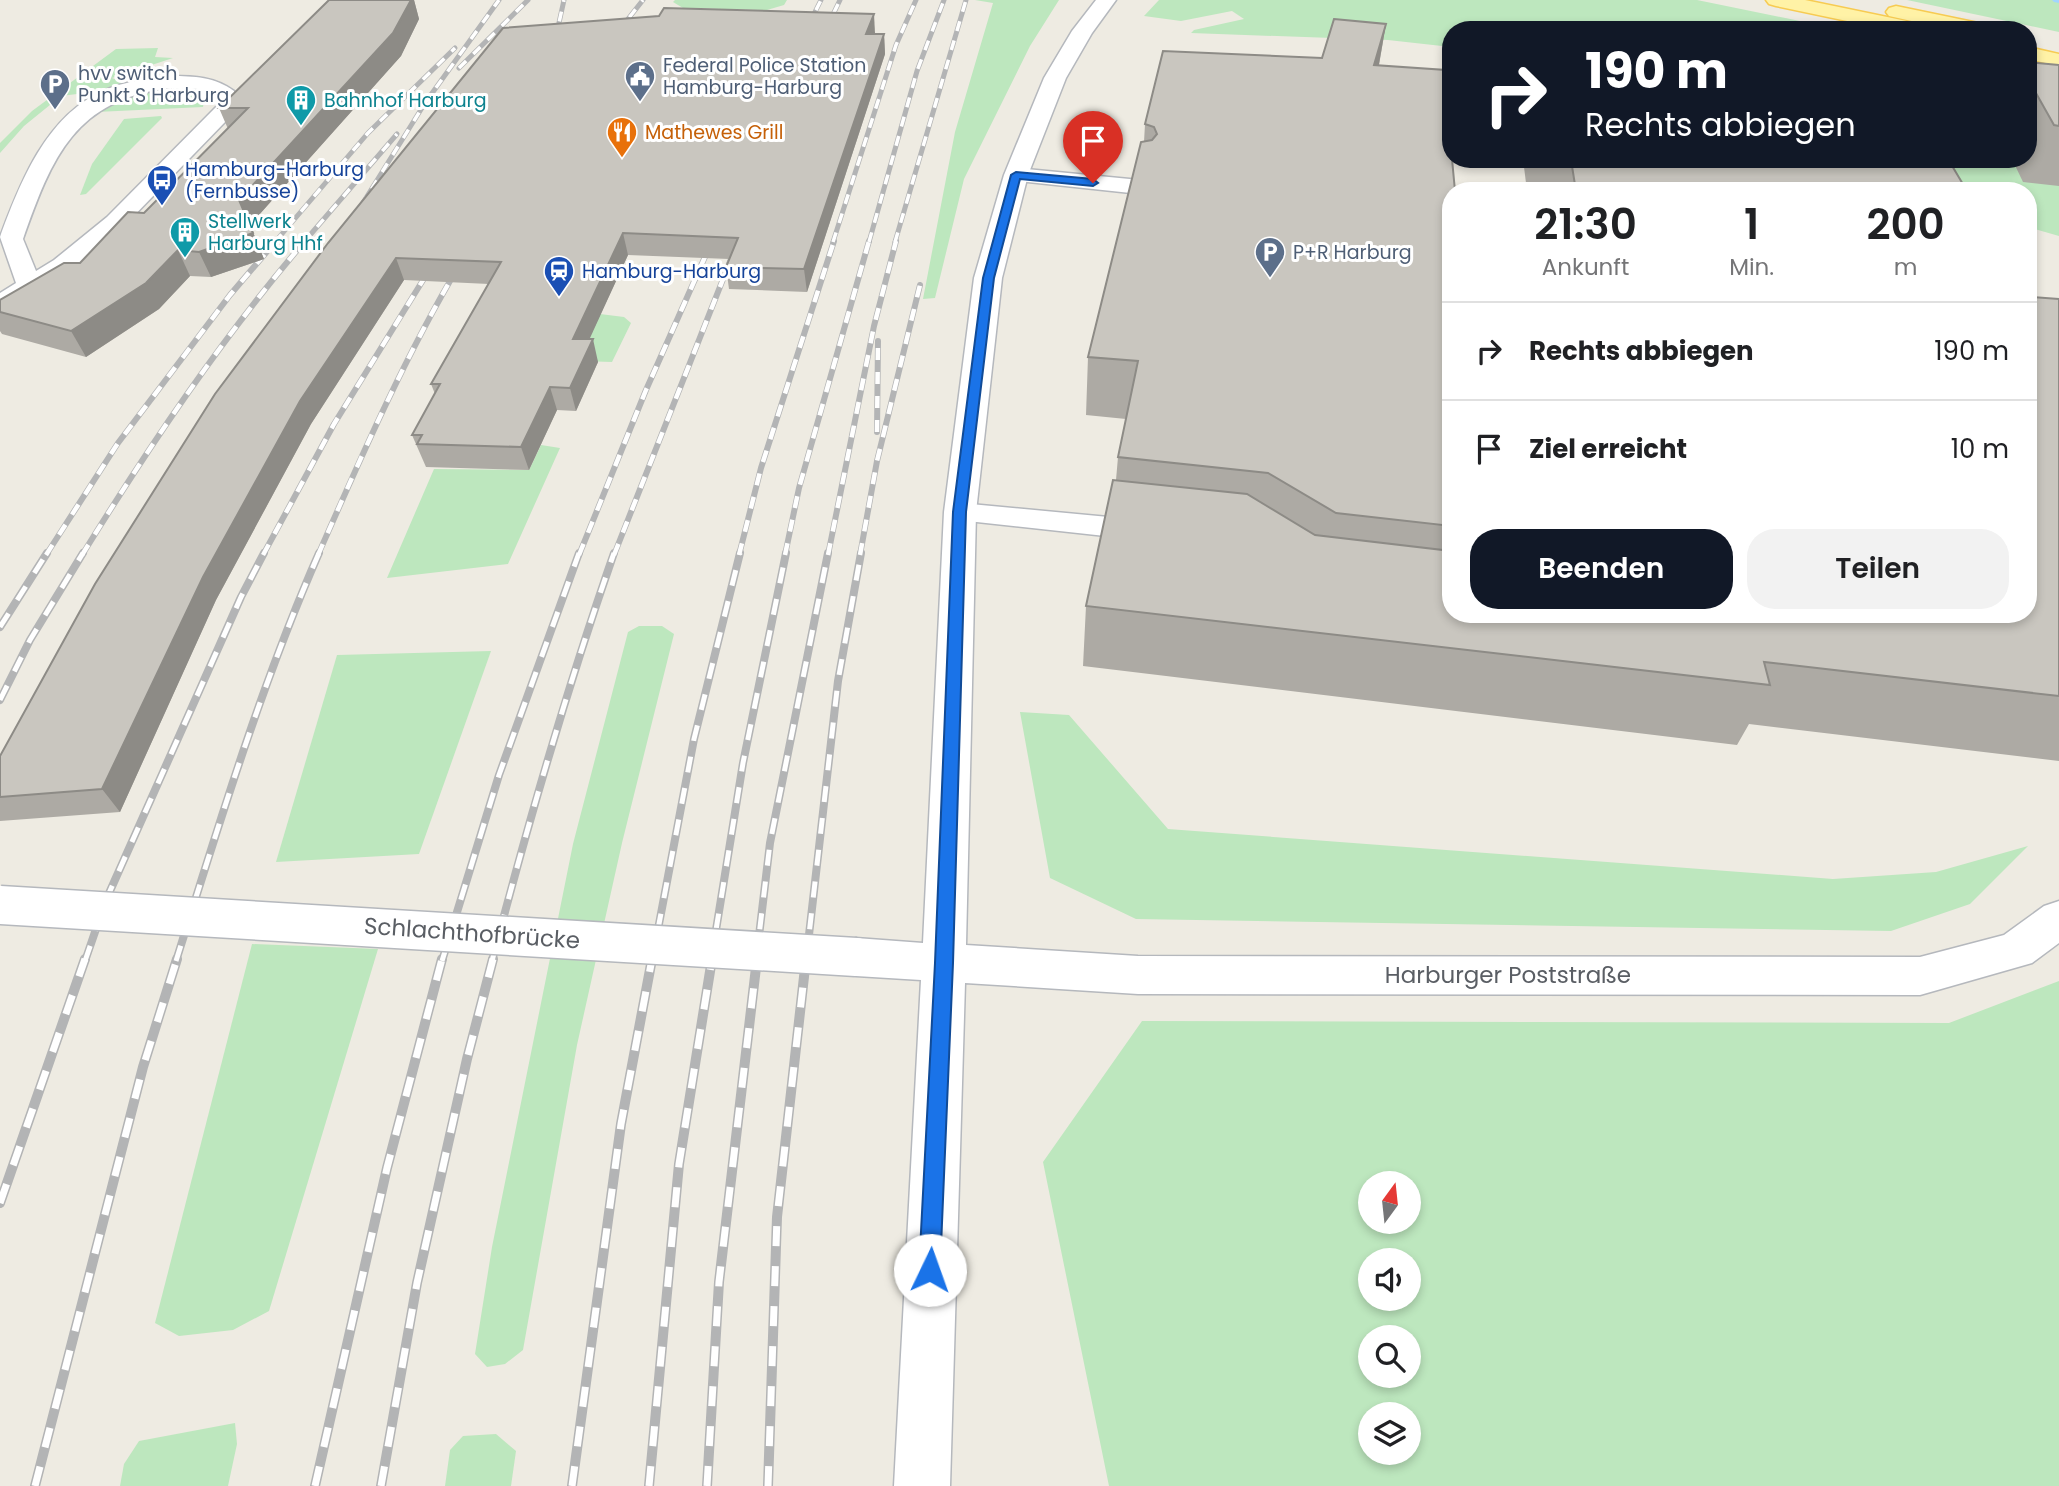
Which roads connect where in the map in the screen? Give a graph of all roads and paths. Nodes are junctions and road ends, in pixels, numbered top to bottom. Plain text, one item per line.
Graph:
1 (1105, 0) edge
2 (1776, 0) edge
3 (1840, 0) edge
4 (1878, 21) edge
5 (1940, 21) edge
6 (2037, 41) edge
7 (2059, 46) edge
8 (2037, 55) edge
9 (2059, 60) edge
10 (1016, 175) junction
11 (1140, 187) edge
12 (29, 285) junction
13 (0, 304) edge
14 (960, 512) junction
15 (1180, 535) edge
16 (0, 905) edge
17 (2059, 919) edge
18 (944, 963) junction
19 (922, 1486) edge

1 - 10 street
2 - 4 main road
3 - 5 main road
6 - 7 main road
8 - 9 main road
10 - 11 lane
10 - 14 street
12 - 12 lane
12 - 13 lane
14 - 15 lane
14 - 18 street
16 - 18 street, Schlachthofbrücke, bridge
17 - 18 street, Harburger Poststraße
18 - 19 street

